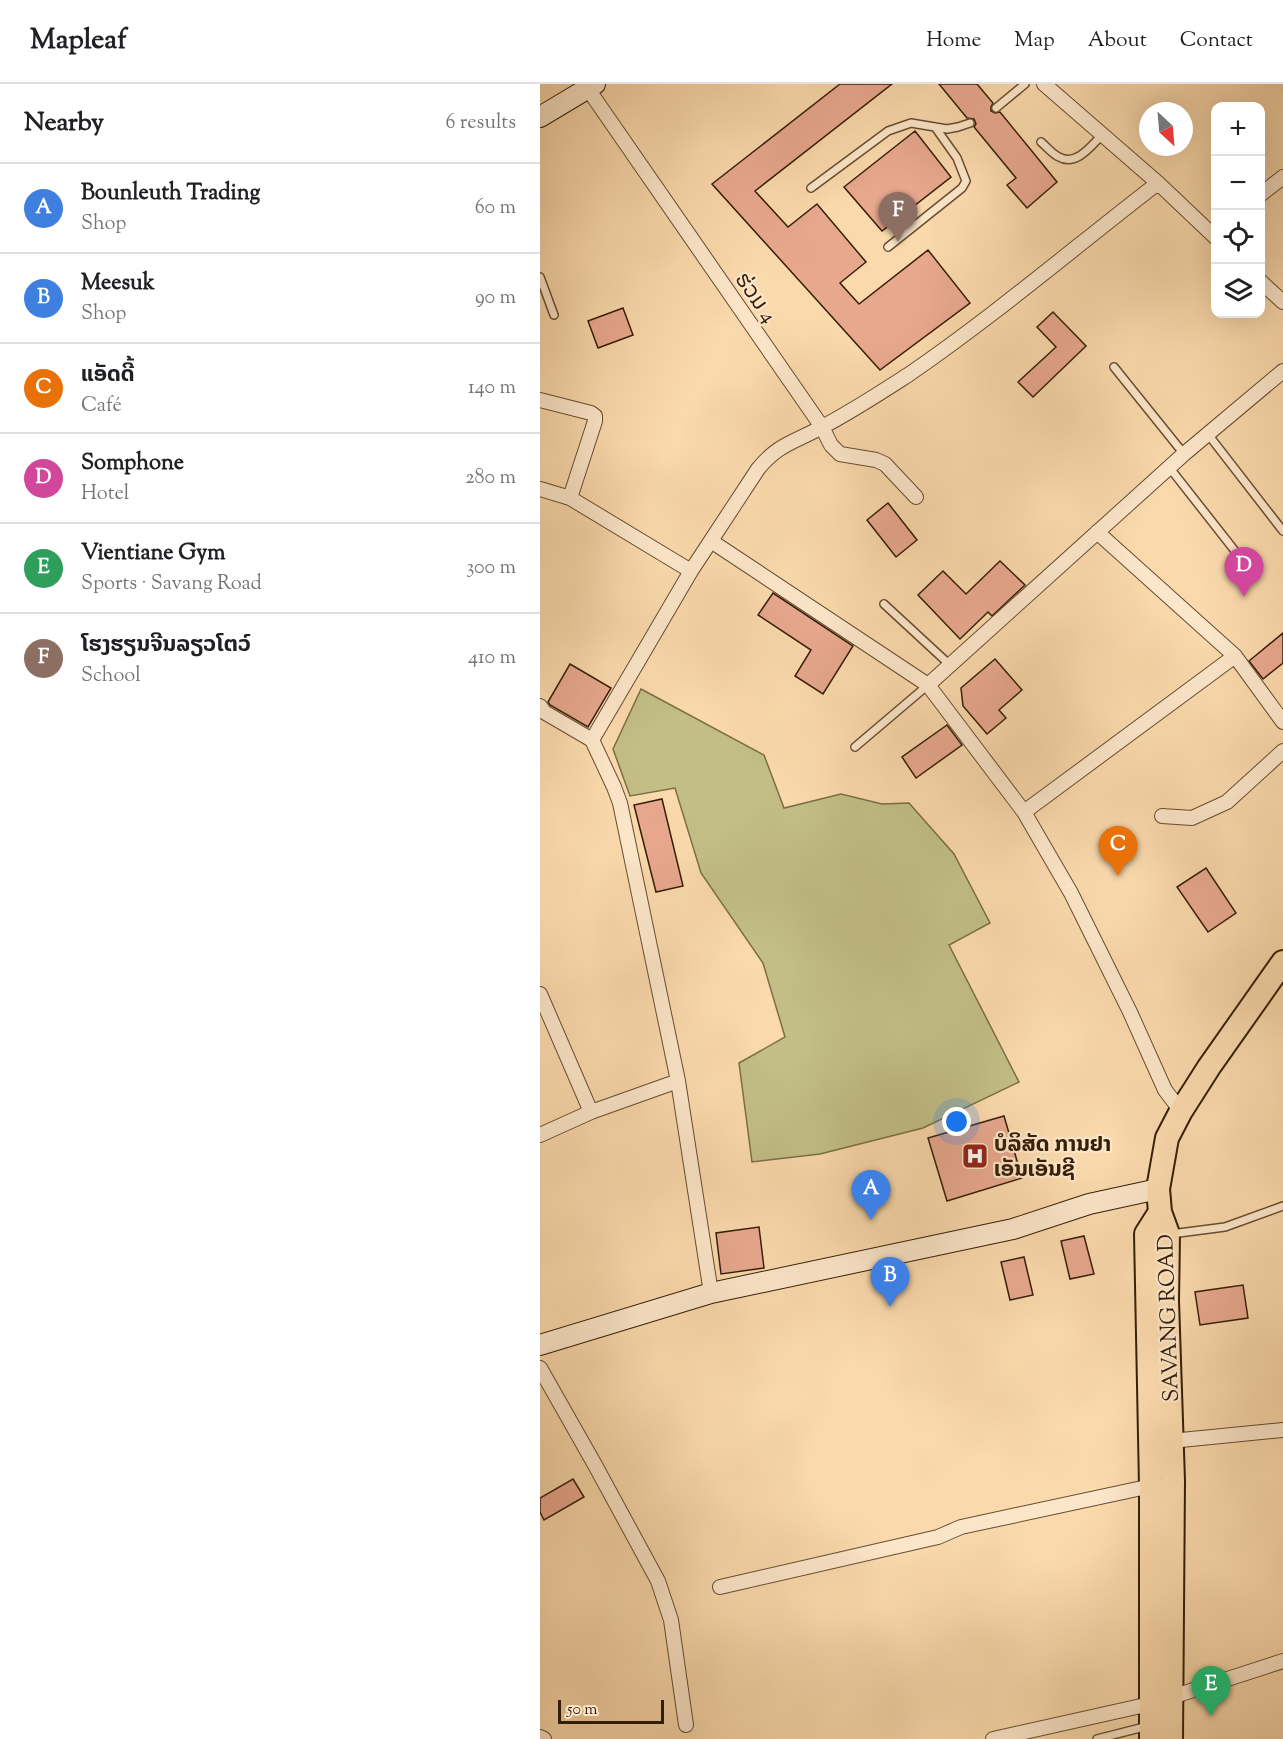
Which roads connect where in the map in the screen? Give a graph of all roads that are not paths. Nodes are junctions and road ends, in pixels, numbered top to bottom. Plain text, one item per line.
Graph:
1 (1025, 84) edge
2 (1044, 84) edge
3 (591, 87) edge
4 (996, 108) dead end
5 (540, 117) edge
6 (970, 123) dead end
7 (935, 127) junction
8 (1102, 135) junction
9 (1041, 142) dead end
10 (1283, 177) edge
11 (1158, 183) junction
12 (811, 188) dead end
13 (1265, 191) edge
14 (1211, 234) edge
15 (888, 247) dead end
16 (540, 278) edge
17 (1265, 286) edge
18 (1283, 302) edge
19 (554, 315) dead end
20 (1113, 367) dead end
21 (1283, 371) edge
22 (540, 400) edge
23 (822, 427) junction
24 (1207, 433) junction
25 (1184, 453) junction
26 (1168, 468) junction
27 (540, 489) edge
28 (916, 497) dead end
29 (570, 498) junction
30 (1283, 531) edge
31 (1097, 532) junction
32 (711, 541) junction
33 (1246, 565) dead end
34 (691, 571) junction
35 (884, 604) dead end
36 (1235, 656) junction
37 (950, 665) junction
38 (928, 685) junction
39 (540, 706) edge
40 (1283, 722) edge
41 (592, 740) junction
42 (855, 747) dead end
43 (1283, 751) edge
44 (1024, 812) junction
45 (1162, 816) dead end
46 (1279, 976) edge
47 (540, 994) edge
48 (678, 1081) junction
49 (1181, 1111) junction
50 (591, 1112) junction
51 (540, 1135) edge
52 (1158, 1189) junction
53 (1283, 1206) edge
54 (1160, 1212) junction
55 (1168, 1234) junction
56 (711, 1293) junction
57 (540, 1345) edge
58 (540, 1368) edge
59 (1283, 1430) edge
60 (1171, 1442) junction
61 (1162, 1484) junction
62 (720, 1587) dead end
63 (1283, 1661) edge
64 (1156, 1716) edge
65 (686, 1725) dead end
66 (993, 1739) edge
67 (1097, 1739) edge
68 (1171, 1739) edge

1 - 4 lane
2 - 8 street
3 - 5 street
3 - 23 street, ຮ່ວມ 4
6 - 7 lane
7 - 12 lane
7 - 15 lane
8 - 9 lane
8 - 11 street
10 - 13 street
11 - 14 street
11 - 23 street
16 - 19 lane
17 - 18 street
20 - 25 lane
21 - 24 street
22 - 29 street
23 - 28 street, ຮ່ວມ 4
23 - 32 street
24 - 25 street
24 - 30 lane
25 - 26 street
26 - 31 street
26 - 33 lane
27 - 29 street
29 - 34 street
31 - 36 street
31 - 37 street
32 - 34 street
32 - 38 street
34 - 41 street
35 - 37 lane
36 - 40 street
36 - 44 street
37 - 38 street
38 - 42 lane
38 - 44 street
39 - 41 street
41 - 48 street
43 - 45 street
44 - 49 street
46 - 49 main road
47 - 50 street
48 - 50 street
48 - 56 street
49 - 52 main road
50 - 51 street
52 - 54 main road
52 - 56 street
53 - 55 lane
54 - 55 main road, SAVANG ROAD
54 - 61 main road, SAVANG ROAD
55 - 60 main road, SAVANG ROAD
56 - 57 street
58 - 65 street
59 - 60 street
60 - 61 main road, SAVANG ROAD
61 - 62 street
61 - 64 main road, SAVANG ROAD
63 - 64 street
64 - 66 street
64 - 67 lane
64 - 68 main road, SAVANG ROAD

